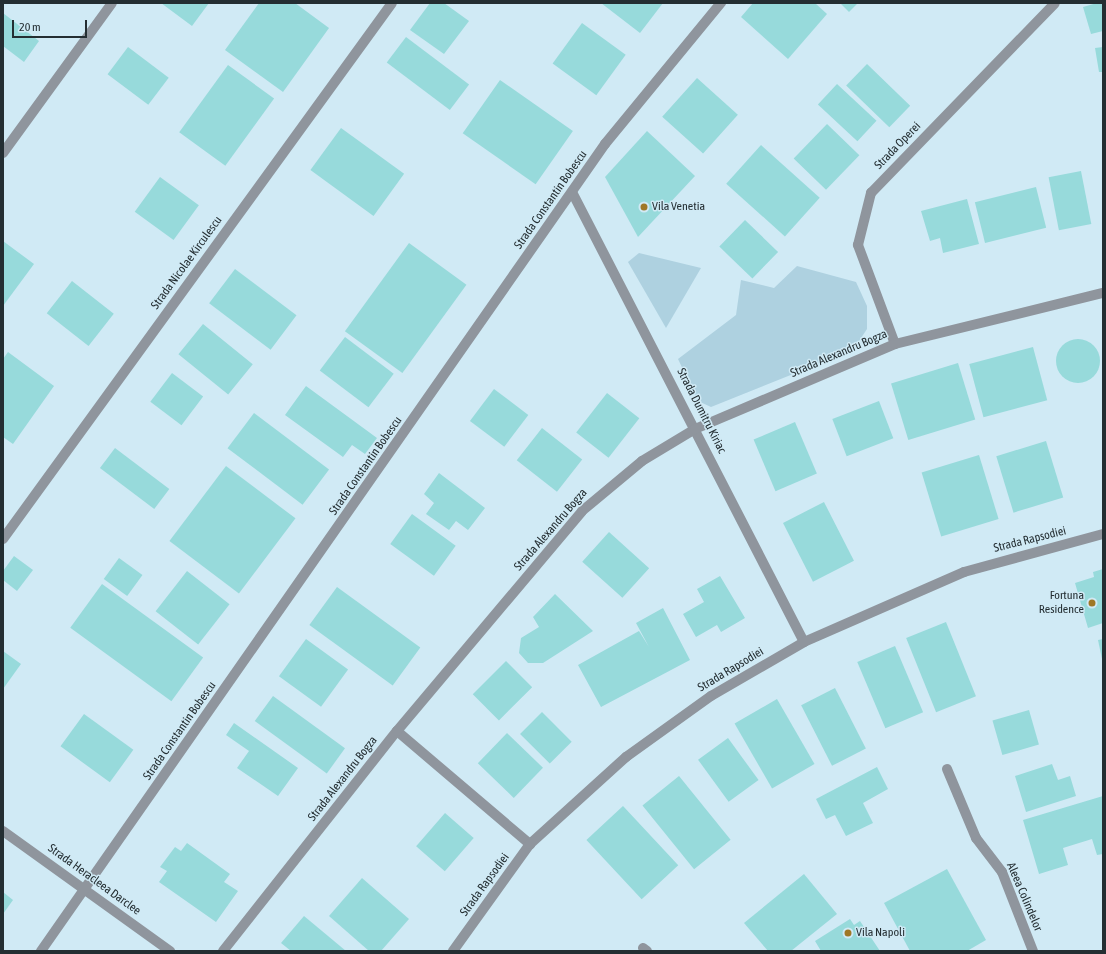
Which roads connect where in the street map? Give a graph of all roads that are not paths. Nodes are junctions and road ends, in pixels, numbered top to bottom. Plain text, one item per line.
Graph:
1 (112, 3) edge
2 (392, 3) edge
3 (721, 3) edge
4 (1055, 3) edge
5 (3, 153) edge
6 (572, 192) junction
7 (1103, 293) edge
8 (895, 344) junction
9 (696, 429) junction
10 (1103, 534) edge
11 (3, 539) edge
12 (804, 642) junction
13 (397, 731) junction
14 (947, 769) dead end
15 (3, 831) edge
16 (530, 844) junction
17 (86, 890) junction
18 (41, 951) edge
19 (170, 951) edge
20 (223, 951) edge
21 (453, 951) edge
22 (1033, 951) edge

1 - 5 street
2 - 11 street, Strada Nicolae Kirculescu
3 - 6 street, Strada Constantin Bobescu
4 - 8 street, Strada Operei
6 - 9 street, Strada Dumitru Kiriac
6 - 17 street, Strada Constantin Bobescu
7 - 8 street, Strada Alexandru Bogza
8 - 9 street, Strada Alexandru Bogza
9 - 12 street, Strada Dumitru Kiriac
9 - 13 street, Strada Alexandru Bogza
10 - 12 street, Strada Rapsodiei
12 - 16 street, Strada Rapsodiei
13 - 16 street
13 - 20 street, Strada Alexandru Bogza
14 - 22 street, Aleea Colindelor
15 - 17 street, Strada Heracleea Darclee
16 - 21 street, Strada Rapsodiei
17 - 18 street, Strada Constantin Bobescu
17 - 19 street, Strada Heracleea Darclee

